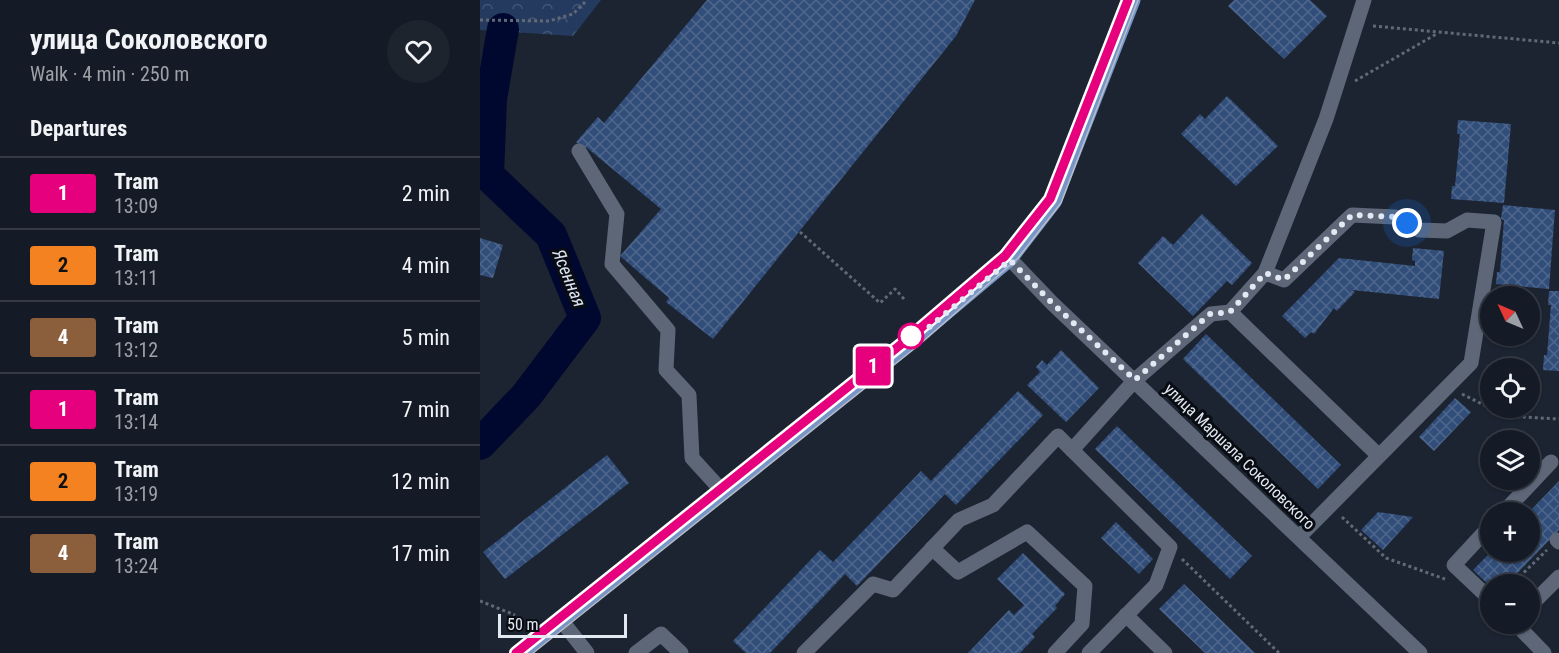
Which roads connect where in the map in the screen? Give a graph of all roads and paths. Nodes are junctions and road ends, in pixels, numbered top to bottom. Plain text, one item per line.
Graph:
1 (587, 0) edge
2 (1132, 0) edge
3 (1364, 0) edge
4 (480, 20) edge
5 (1356, 24) junction
6 (1440, 32) junction
7 (1559, 43) edge
8 (1334, 93) junction
9 (579, 151) dead end
10 (800, 232) dead end
11 (1010, 260) junction
12 (1265, 273) junction
13 (904, 299) dead end
14 (1230, 312) junction
15 (1135, 380) junction
16 (1447, 387) junction
17 (1559, 419) edge
18 (1072, 450) junction
19 (1378, 455) junction
20 (1551, 462) dead end
21 (723, 492) junction
22 (1513, 502) edge
23 (1330, 505) junction
24 (1299, 537) junction
25 (1480, 537) edge
26 (1558, 541) edge
27 (1170, 547) junction
28 (932, 548) junction
29 (1523, 574) edge
30 (1559, 577) edge
31 (1450, 580) dead end
32 (1480, 590) edge
33 (1540, 596) edge
34 (480, 601) edge
35 (515, 615) dead end
36 (1126, 615) junction
37 (561, 620) junction
38 (1526, 634) edge
39 (520, 653) edge
40 (587, 653) edge
41 (636, 653) edge
42 (681, 653) edge
43 (804, 653) edge
44 (1055, 653) edge
45 (1089, 653) edge
46 (1165, 653) edge
47 (1279, 653) edge
48 (1420, 653) edge
49 (1544, 653) edge

1 - 4 path
2 - 11 main road
3 - 5 street
5 - 6 path
5 - 8 street
6 - 7 path
6 - 8 path
8 - 12 street
9 - 21 street
10 - 13 path
11 - 15 street, улица Маршала Соколовского
11 - 21 main road
12 - 14 street
12 - 16 street
14 - 15 street
14 - 19 street
15 - 18 street
15 - 24 street, улица Маршала Соколовского
16 - 17 path
16 - 19 street
18 - 27 street
18 - 28 street
19 - 23 street
20 - 22 street
21 - 37 main road
23 - 24 street
23 - 31 path
24 - 48 street, улица Маршала Соколовского
25 - 32 street
26 - 29 path
27 - 36 street
27 - 47 path
28 - 43 street
28 - 44 street
30 - 33 street
34 - 35 path
36 - 45 street
36 - 46 street
37 - 39 main road
37 - 40 street
38 - 49 street
41 - 42 street

